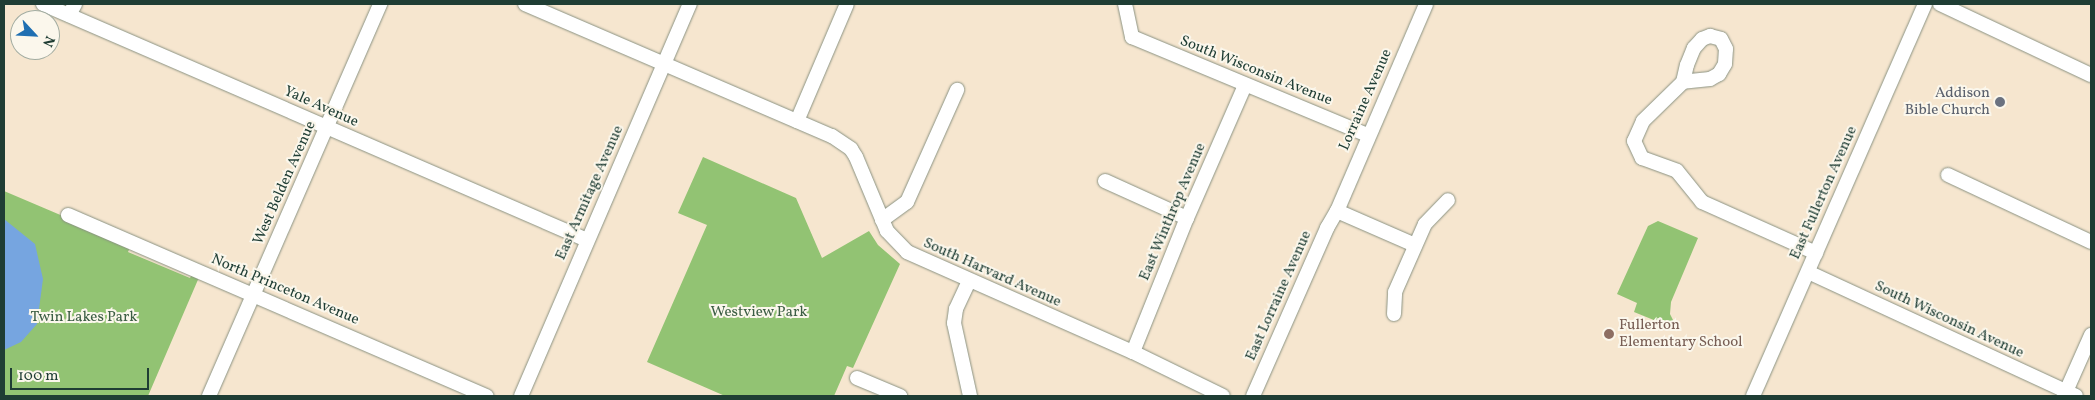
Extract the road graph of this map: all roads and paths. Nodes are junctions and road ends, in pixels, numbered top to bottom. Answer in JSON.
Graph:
{"nodes":[{"id":1,"x":42,"y":4,"type":"edge"},
{"id":2,"x":525,"y":4,"type":"edge"},
{"id":3,"x":690,"y":4,"type":"edge"},
{"id":4,"x":847,"y":4,"type":"edge"},
{"id":5,"x":1124,"y":4,"type":"edge"},
{"id":6,"x":1426,"y":4,"type":"edge"},
{"id":7,"x":1925,"y":4,"type":"edge"},
{"id":8,"x":1940,"y":4,"type":"edge"},
{"id":9,"x":378,"y":7,"type":"edge"},
{"id":10,"x":72,"y":10,"type":"edge"},
{"id":11,"x":664,"y":63,"type":"junction"},
{"id":12,"x":2091,"y":75,"type":"edge"},
{"id":13,"x":1683,"y":82,"type":"dead end"},
{"id":14,"x":1245,"y":85,"type":"junction"},
{"id":15,"x":956,"y":90,"type":"dead end"},
{"id":16,"x":797,"y":121,"type":"junction"},
{"id":17,"x":327,"y":128,"type":"junction"},
{"id":18,"x":1368,"y":135,"type":"junction"},
{"id":19,"x":1948,"y":175,"type":"dead end"},
{"id":20,"x":1105,"y":181,"type":"dead end"},
{"id":21,"x":1448,"y":200,"type":"dead end"},
{"id":22,"x":1337,"y":211,"type":"junction"},
{"id":23,"x":68,"y":215,"type":"dead end"},
{"id":24,"x":1186,"y":218,"type":"junction"},
{"id":25,"x":882,"y":220,"type":"junction"},
{"id":26,"x":587,"y":240,"type":"junction"},
{"id":27,"x":2091,"y":242,"type":"edge"},
{"id":28,"x":1415,"y":245,"type":"junction"},
{"id":29,"x":1816,"y":252,"type":"junction"},
{"id":30,"x":1808,"y":272,"type":"junction"},
{"id":31,"x":969,"y":281,"type":"junction"},
{"id":32,"x":254,"y":294,"type":"junction"},
{"id":33,"x":1394,"y":314,"type":"dead end"},
{"id":34,"x":2091,"y":335,"type":"edge"},
{"id":35,"x":1133,"y":352,"type":"junction"},
{"id":36,"x":857,"y":378,"type":"dead end"},
{"id":37,"x":2069,"y":395,"type":"edge"},
{"id":38,"x":209,"y":396,"type":"edge"},
{"id":39,"x":487,"y":396,"type":"edge"},
{"id":40,"x":521,"y":396,"type":"edge"},
{"id":41,"x":900,"y":396,"type":"edge"},
{"id":42,"x":970,"y":396,"type":"edge"},
{"id":43,"x":1223,"y":396,"type":"edge"},
{"id":44,"x":1252,"y":396,"type":"edge"},
{"id":45,"x":1753,"y":396,"type":"edge"}],
"edges":[{"from":1,"to":10,"type":"street","name":"Yale Avenue"},
{"from":2,"to":11,"type":"street","name":"South Harvard Avenue"},
{"from":3,"to":11,"type":"street","name":"East Armitage Avenue"},
{"from":4,"to":16,"type":"street"},
{"from":5,"to":14,"type":"street","name":"South Wisconsin Avenue"},
{"from":6,"to":18,"type":"street","name":"Lorraine Avenue"},
{"from":7,"to":29,"type":"street","name":"East Fullerton Avenue"},
{"from":8,"to":12,"type":"street"},
{"from":9,"to":17,"type":"street","name":"West Belden Avenue"},
{"from":10,"to":17,"type":"street","name":"Yale Avenue"},
{"from":11,"to":16,"type":"street","name":"South Harvard Avenue"},
{"from":11,"to":26,"type":"street","name":"East Armitage Avenue"},
{"from":13,"to":29,"type":"street"},
{"from":14,"to":18,"type":"street","name":"South Wisconsin Avenue"},
{"from":14,"to":24,"type":"street","name":"East Winthrop Avenue"},
{"from":15,"to":25,"type":"street"},
{"from":16,"to":25,"type":"street","name":"South Harvard Avenue"},
{"from":17,"to":26,"type":"street","name":"Yale Avenue"},
{"from":17,"to":32,"type":"street","name":"West Belden Avenue"},
{"from":18,"to":22,"type":"street","name":"Lorraine Avenue"},
{"from":19,"to":27,"type":"street"},
{"from":20,"to":24,"type":"street"},
{"from":21,"to":28,"type":"street"},
{"from":22,"to":28,"type":"street"},
{"from":22,"to":44,"type":"street","name":"East Lorraine Avenue"},
{"from":23,"to":32,"type":"street","name":"North Princeton Avenue"},
{"from":24,"to":35,"type":"street","name":"East Winthrop Avenue"},
{"from":25,"to":31,"type":"street","name":"South Harvard Avenue"},
{"from":26,"to":40,"type":"street","name":"East Armitage Avenue"},
{"from":28,"to":33,"type":"street"},
{"from":29,"to":30,"type":"street","name":"East Fullerton Avenue"},
{"from":30,"to":37,"type":"street","name":"South Wisconsin Avenue"},
{"from":30,"to":45,"type":"street","name":"East Fullerton Avenue"},
{"from":31,"to":35,"type":"street","name":"South Harvard Avenue"},
{"from":31,"to":42,"type":"street"},
{"from":32,"to":38,"type":"street","name":"West Belden Avenue"},
{"from":32,"to":39,"type":"street","name":"North Princeton Avenue"},
{"from":34,"to":37,"type":"street"},
{"from":35,"to":43,"type":"street","name":"South Harvard Avenue"},
{"from":36,"to":41,"type":"street"}]}
